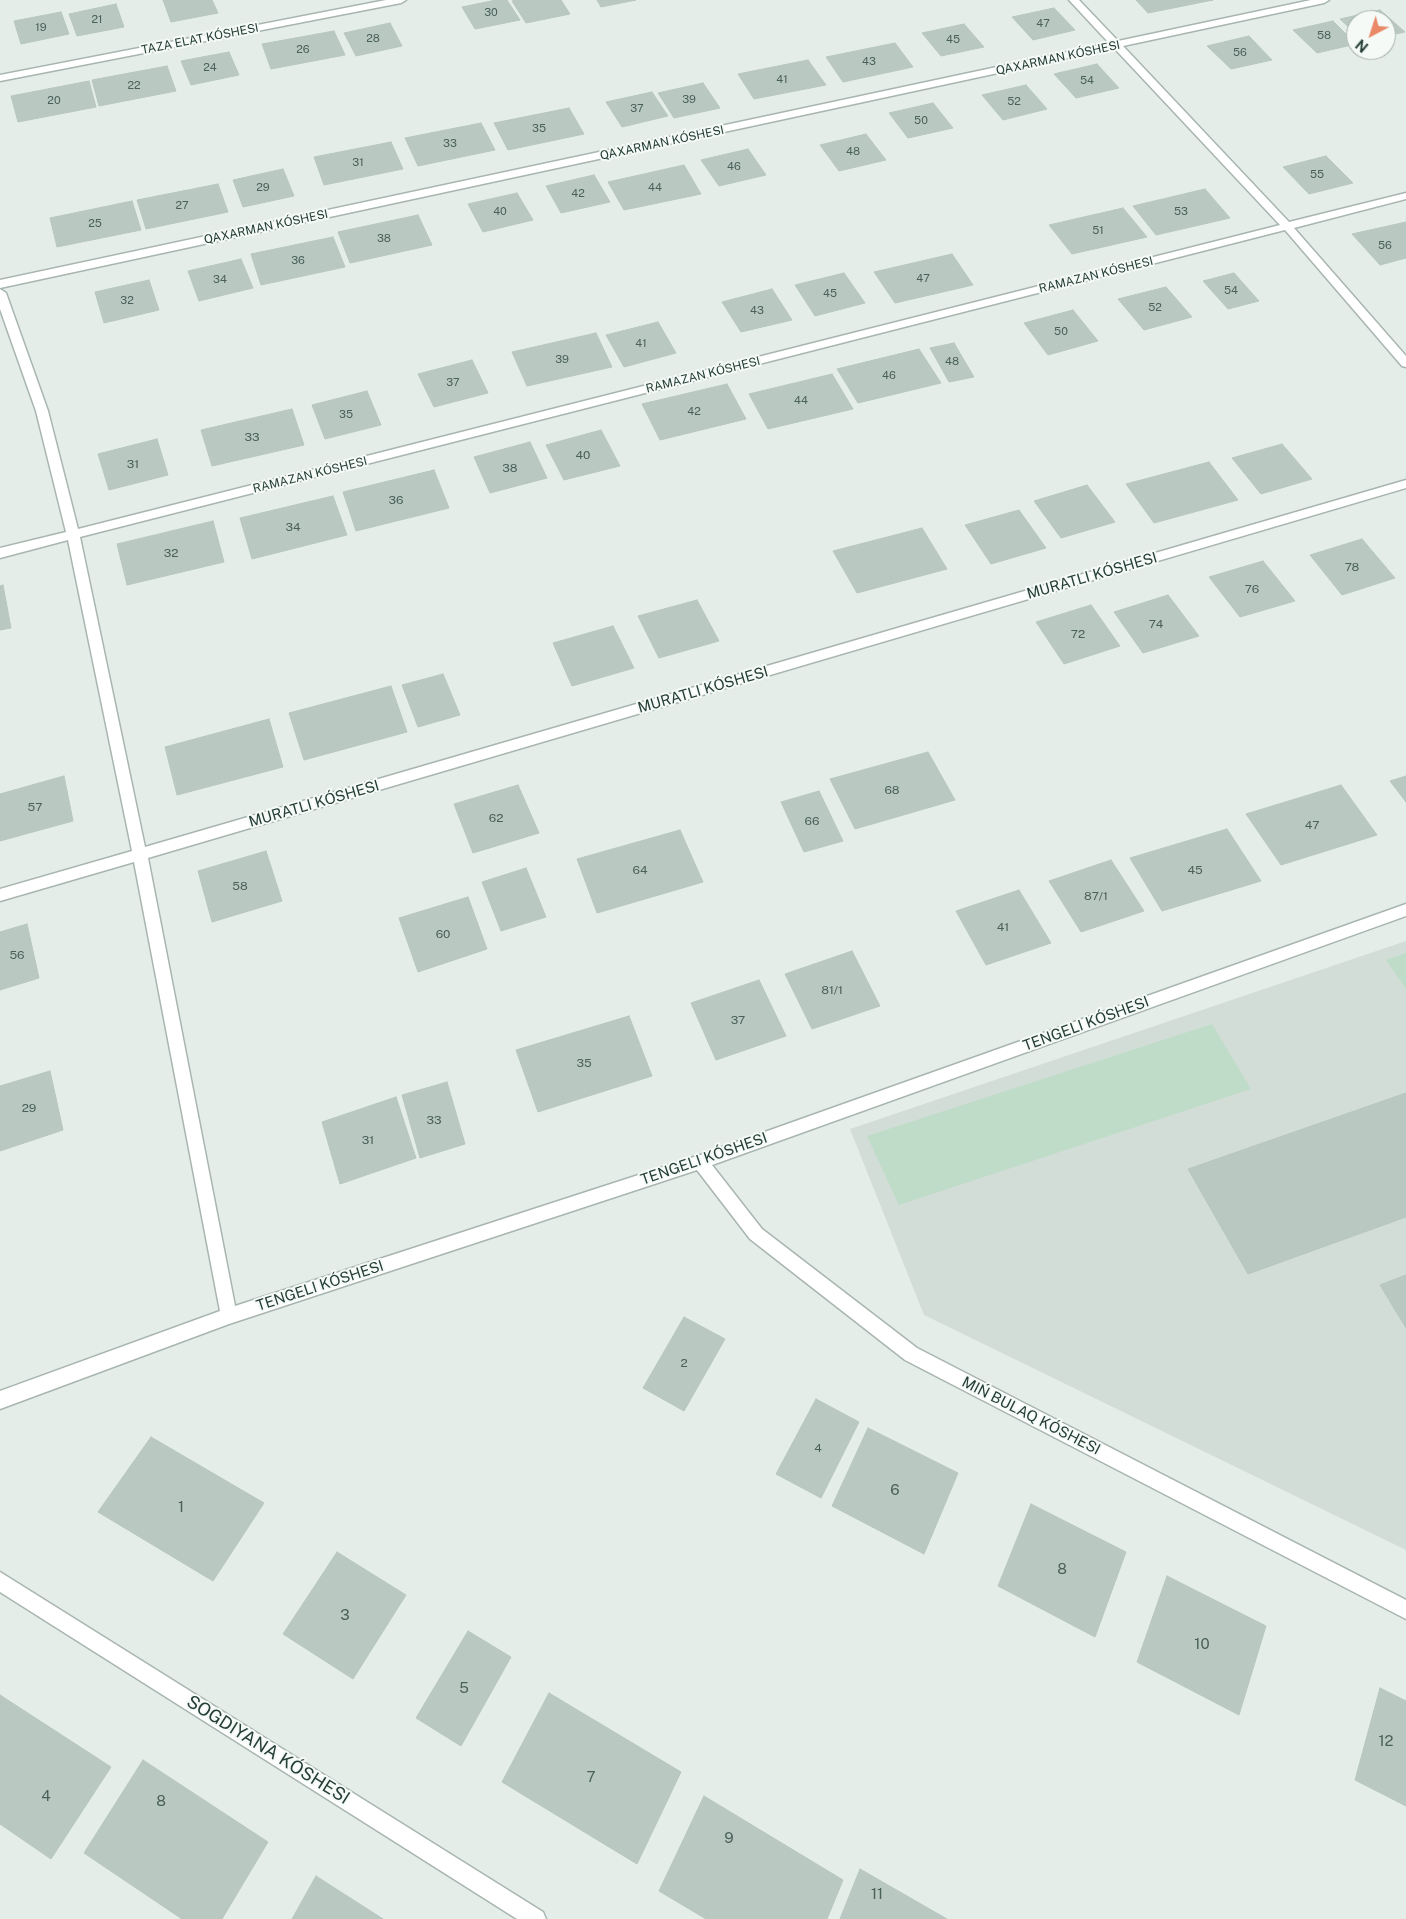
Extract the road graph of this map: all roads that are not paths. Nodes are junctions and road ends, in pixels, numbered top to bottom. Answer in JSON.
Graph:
{"nodes":[{"id":1,"x":401,"y":0,"type":"edge"},
{"id":2,"x":1074,"y":0,"type":"edge"},
{"id":3,"x":1324,"y":0,"type":"edge"},
{"id":4,"x":1117,"y":46,"type":"junction"},
{"id":5,"x":0,"y":78,"type":"edge"},
{"id":6,"x":1406,"y":196,"type":"edge"},
{"id":7,"x":1287,"y":226,"type":"junction"},
{"id":8,"x":0,"y":284,"type":"edge"},
{"id":9,"x":0,"y":293,"type":"edge"},
{"id":10,"x":1406,"y":363,"type":"edge"},
{"id":11,"x":1406,"y":484,"type":"edge"},
{"id":12,"x":73,"y":535,"type":"junction"},
{"id":13,"x":0,"y":553,"type":"edge"},
{"id":14,"x":140,"y":855,"type":"junction"},
{"id":15,"x":0,"y":895,"type":"edge"},
{"id":16,"x":1406,"y":910,"type":"edge"},
{"id":17,"x":700,"y":1162,"type":"junction"},
{"id":18,"x":228,"y":1316,"type":"junction"},
{"id":19,"x":0,"y":1400,"type":"edge"},
{"id":20,"x":0,"y":1581,"type":"edge"},
{"id":21,"x":1406,"y":1610,"type":"edge"},
{"id":22,"x":536,"y":1919,"type":"edge"}],
"edges":[{"from":1,"to":5,"type":"street","name":"TAZA ELAT KÓSHESI"},
{"from":2,"to":4,"type":"street"},
{"from":3,"to":4,"type":"street","name":"QAXARMAN KÓSHESI"},
{"from":4,"to":7,"type":"street"},
{"from":4,"to":8,"type":"street","name":"QAXARMAN KÓSHESI"},
{"from":6,"to":7,"type":"street","name":"RAMAZAN KÓSHESI"},
{"from":7,"to":10,"type":"street"},
{"from":7,"to":12,"type":"street","name":"RAMAZAN KÓSHESI"},
{"from":9,"to":12,"type":"street"},
{"from":11,"to":14,"type":"street"},
{"from":12,"to":13,"type":"street","name":"RAMAZAN KÓSHESI"},
{"from":12,"to":14,"type":"street"},
{"from":14,"to":15,"type":"street"},
{"from":14,"to":18,"type":"street"},
{"from":16,"to":17,"type":"street","name":"TENGELI KÓSHESI"},
{"from":17,"to":18,"type":"street","name":"TENGELI KÓSHESI"},
{"from":17,"to":21,"type":"street"},
{"from":18,"to":19,"type":"street","name":"TENGELI KÓSHESI"},
{"from":20,"to":22,"type":"street","name":"SOGDIYANA KÓSHESI"}]}
